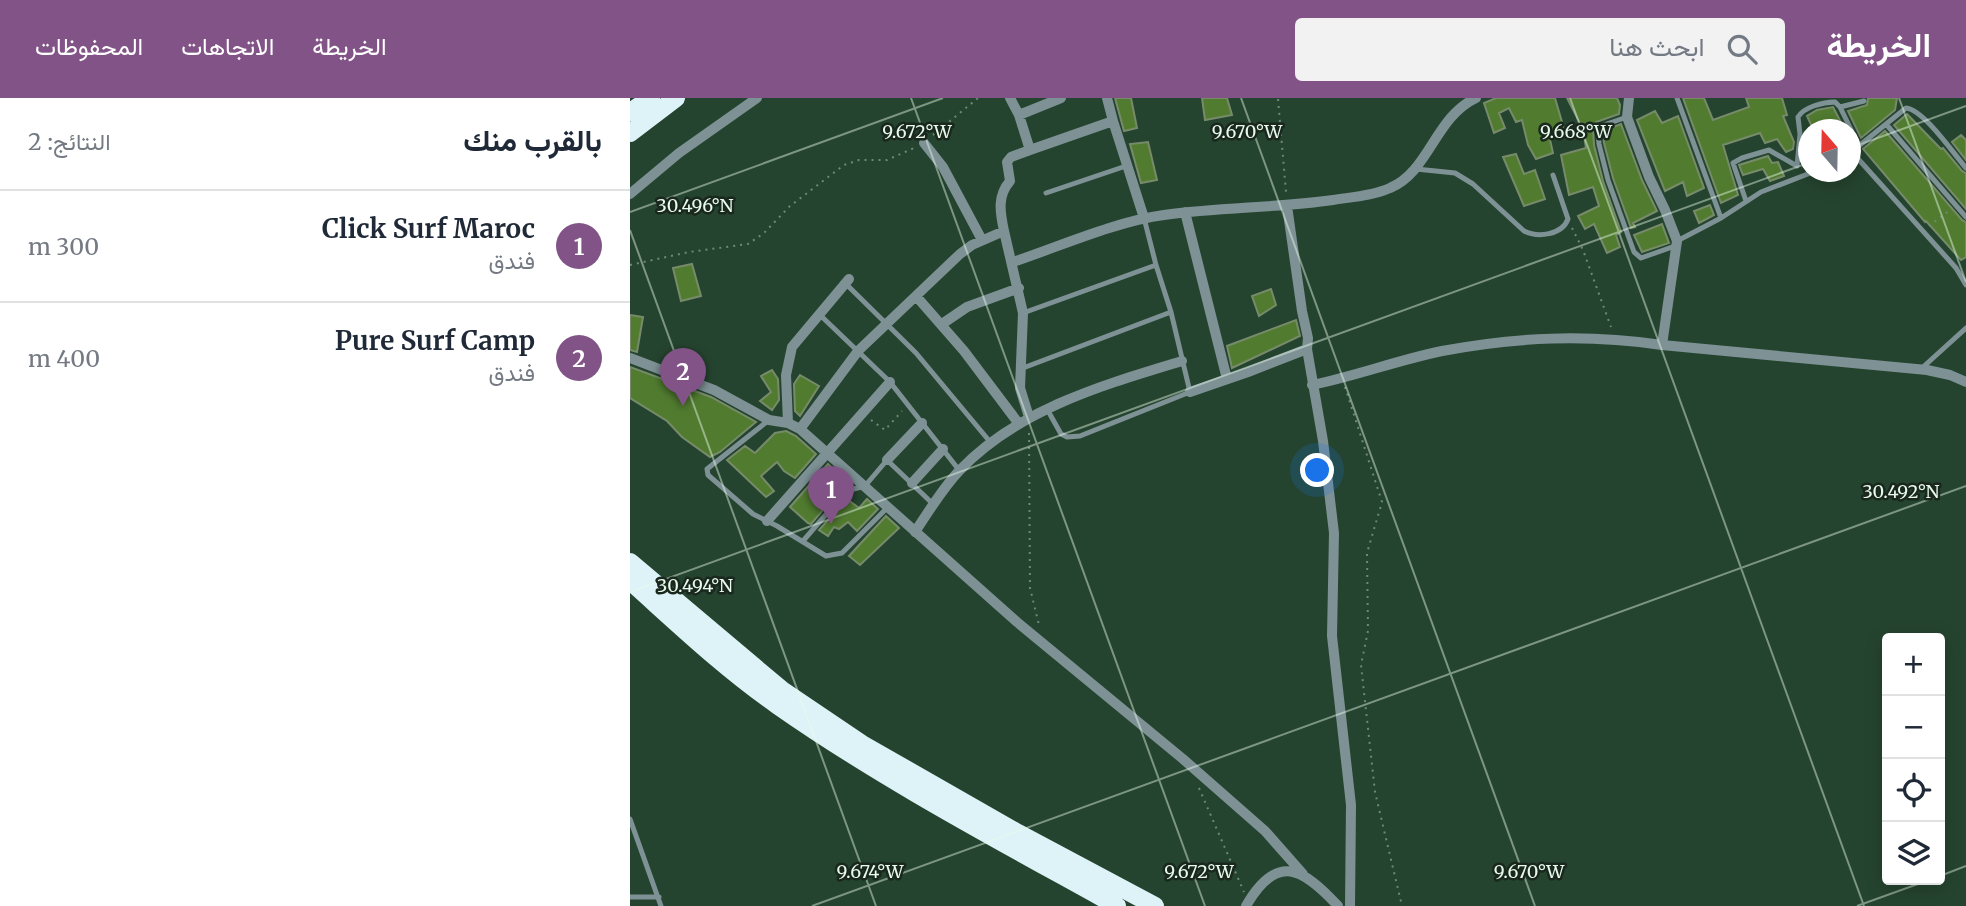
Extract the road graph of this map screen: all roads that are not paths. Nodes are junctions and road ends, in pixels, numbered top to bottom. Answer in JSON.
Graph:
{"nodes":[{"id":1,"x":651,"y":98,"type":"edge"},
{"id":2,"x":677,"y":98,"type":"edge"},
{"id":3,"x":757,"y":98,"type":"edge"},
{"id":4,"x":1010,"y":98,"type":"edge"},
{"id":5,"x":1061,"y":98,"type":"edge"},
{"id":6,"x":1107,"y":98,"type":"edge"},
{"id":7,"x":1476,"y":98,"type":"edge"},
{"id":8,"x":1629,"y":98,"type":"edge"},
{"id":9,"x":1677,"y":98,"type":"edge"},
{"id":10,"x":1864,"y":100,"type":"dead end"},
{"id":11,"x":1840,"y":107,"type":"junction"},
{"id":12,"x":630,"y":113,"type":"edge"},
{"id":13,"x":1019,"y":115,"type":"junction"},
{"id":14,"x":1627,"y":117,"type":"junction"},
{"id":15,"x":1846,"y":119,"type":"edge"},
{"id":16,"x":1113,"y":121,"type":"junction"},
{"id":17,"x":1886,"y":124,"type":"junction"},
{"id":18,"x":630,"y":133,"type":"edge"},
{"id":19,"x":924,"y":143,"type":"road end"},
{"id":20,"x":1861,"y":144,"type":"edge"},
{"id":21,"x":1030,"y":150,"type":"junction"},
{"id":22,"x":1861,"y":163,"type":"edge"},
{"id":23,"x":1127,"y":166,"type":"junction"},
{"id":24,"x":1797,"y":166,"type":"joint"},
{"id":25,"x":1966,"y":168,"type":"edge"},
{"id":26,"x":1416,"y":169,"type":"junction"},
{"id":27,"x":1553,"y":175,"type":"dead end"},
{"id":28,"x":1798,"y":178,"type":"edge"},
{"id":29,"x":1046,"y":193,"type":"dead end"},
{"id":30,"x":630,"y":194,"type":"edge"},
{"id":31,"x":1746,"y":201,"type":"junction"},
{"id":32,"x":1287,"y":206,"type":"junction"},
{"id":33,"x":1185,"y":212,"type":"junction"},
{"id":34,"x":1966,"y":217,"type":"edge"},
{"id":35,"x":1143,"y":218,"type":"junction"},
{"id":36,"x":1721,"y":218,"type":"junction"},
{"id":37,"x":1004,"y":231,"type":"junction"},
{"id":38,"x":982,"y":240,"type":"junction"},
{"id":39,"x":1677,"y":243,"type":"junction"},
{"id":40,"x":1013,"y":262,"type":"junction"},
{"id":41,"x":1156,"y":265,"type":"junction"},
{"id":42,"x":847,"y":281,"type":"joint"},
{"id":43,"x":1966,"y":285,"type":"edge"},
{"id":44,"x":1018,"y":288,"type":"junction"},
{"id":45,"x":916,"y":296,"type":"junction"},
{"id":46,"x":1171,"y":312,"type":"junction"},
{"id":47,"x":819,"y":313,"type":"junction"},
{"id":48,"x":1023,"y":313,"type":"junction"},
{"id":49,"x":886,"y":323,"type":"junction"},
{"id":50,"x":942,"y":324,"type":"junction"},
{"id":51,"x":1966,"y":328,"type":"edge"},
{"id":52,"x":1662,"y":345,"type":"junction"},
{"id":53,"x":1307,"y":349,"type":"junction"},
{"id":54,"x":858,"y":351,"type":"junction"},
{"id":55,"x":630,"y":358,"type":"edge"},
{"id":56,"x":1182,"y":361,"type":"junction"},
{"id":57,"x":1023,"y":368,"type":"junction"},
{"id":58,"x":1920,"y":369,"type":"junction"},
{"id":59,"x":1227,"y":379,"type":"junction"},
{"id":60,"x":890,"y":382,"type":"junction"},
{"id":61,"x":1966,"y":382,"type":"edge"},
{"id":62,"x":1312,"y":385,"type":"junction"},
{"id":63,"x":1189,"y":391,"type":"junction"},
{"id":64,"x":1047,"y":409,"type":"junction"},
{"id":65,"x":1029,"y":418,"type":"junction"},
{"id":66,"x":769,"y":419,"type":"junction"},
{"id":67,"x":788,"y":423,"type":"junction"},
{"id":68,"x":922,"y":423,"type":"junction"},
{"id":69,"x":1019,"y":424,"type":"junction"},
{"id":70,"x":800,"y":429,"type":"junction"},
{"id":71,"x":991,"y":443,"type":"junction"},
{"id":72,"x":943,"y":449,"type":"junction"},
{"id":73,"x":829,"y":453,"type":"junction"},
{"id":74,"x":887,"y":460,"type":"junction"},
{"id":75,"x":960,"y":470,"type":"junction"},
{"id":76,"x":912,"y":483,"type":"junction"},
{"id":77,"x":865,"y":486,"type":"junction"},
{"id":78,"x":933,"y":504,"type":"junction"},
{"id":79,"x":888,"y":507,"type":"junction"},
{"id":80,"x":767,"y":522,"type":"junction"},
{"id":81,"x":915,"y":532,"type":"junction"},
{"id":82,"x":803,"y":541,"type":"junction"},
{"id":83,"x":630,"y":562,"type":"edge"},
{"id":84,"x":630,"y":581,"type":"edge"},
{"id":85,"x":630,"y":819,"type":"edge"},
{"id":86,"x":1303,"y":874,"type":"junction"},
{"id":87,"x":630,"y":897,"type":"edge"},
{"id":88,"x":659,"y":897,"type":"junction"},
{"id":89,"x":1247,"y":904,"type":"edge"},
{"id":90,"x":661,"y":906,"type":"edge"},
{"id":91,"x":1117,"y":906,"type":"edge"},
{"id":92,"x":1155,"y":906,"type":"edge"},
{"id":93,"x":1338,"y":906,"type":"edge"},
{"id":94,"x":1350,"y":906,"type":"edge"}],
"edges":[{"from":1,"to":12,"type":"highway"},
{"from":2,"to":18,"type":"highway"},
{"from":3,"to":30,"type":"street"},
{"from":4,"to":13,"type":"street"},
{"from":5,"to":13,"type":"street"},
{"from":6,"to":16,"type":"street"},
{"from":7,"to":26,"type":"street"},
{"from":8,"to":14,"type":"street"},
{"from":9,"to":36,"type":"lane"},
{"from":10,"to":11,"type":"lane"},
{"from":11,"to":15,"type":"lane"},
{"from":11,"to":24,"type":"lane"},
{"from":13,"to":21,"type":"street"},
{"from":14,"to":39,"type":"street"},
{"from":14,"to":39,"type":"lane"},
{"from":16,"to":21,"type":"street"},
{"from":16,"to":23,"type":"street"},
{"from":17,"to":20,"type":"lane"},
{"from":17,"to":25,"type":"lane"},
{"from":17,"to":34,"type":"lane"},
{"from":19,"to":38,"type":"street"},
{"from":21,"to":37,"type":"street"},
{"from":22,"to":43,"type":"lane"},
{"from":23,"to":29,"type":"lane"},
{"from":23,"to":35,"type":"street"},
{"from":24,"to":31,"type":"lane"},
{"from":26,"to":27,"type":"lane"},
{"from":26,"to":32,"type":"street"},
{"from":28,"to":31,"type":"lane"},
{"from":31,"to":36,"type":"lane"},
{"from":32,"to":33,"type":"street"},
{"from":32,"to":53,"type":"street"},
{"from":33,"to":35,"type":"street"},
{"from":33,"to":59,"type":"street"},
{"from":35,"to":40,"type":"street"},
{"from":35,"to":41,"type":"lane"},
{"from":36,"to":39,"type":"lane"},
{"from":37,"to":38,"type":"street"},
{"from":37,"to":40,"type":"street"},
{"from":38,"to":45,"type":"street"},
{"from":39,"to":52,"type":"street"},
{"from":40,"to":44,"type":"street"},
{"from":41,"to":46,"type":"lane"},
{"from":41,"to":48,"type":"lane"},
{"from":42,"to":47,"type":"street"},
{"from":42,"to":49,"type":"lane"},
{"from":44,"to":48,"type":"street"},
{"from":44,"to":50,"type":"street"},
{"from":45,"to":49,"type":"street"},
{"from":45,"to":50,"type":"street"},
{"from":46,"to":56,"type":"lane"},
{"from":46,"to":57,"type":"lane"},
{"from":47,"to":54,"type":"lane"},
{"from":47,"to":67,"type":"street"},
{"from":48,"to":57,"type":"street"},
{"from":49,"to":54,"type":"street"},
{"from":49,"to":71,"type":"lane"},
{"from":50,"to":69,"type":"street"},
{"from":51,"to":58,"type":"lane"},
{"from":52,"to":58,"type":"street"},
{"from":52,"to":62,"type":"street"},
{"from":53,"to":59,"type":"street"},
{"from":53,"to":62,"type":"street"},
{"from":54,"to":60,"type":"lane"},
{"from":54,"to":70,"type":"street"},
{"from":55,"to":66,"type":"street"},
{"from":56,"to":63,"type":"lane"},
{"from":56,"to":64,"type":"street"},
{"from":57,"to":65,"type":"street"},
{"from":58,"to":61,"type":"street"},
{"from":59,"to":63,"type":"street"},
{"from":60,"to":68,"type":"lane"},
{"from":60,"to":73,"type":"street"},
{"from":62,"to":94,"type":"street"},
{"from":63,"to":64,"type":"lane"},
{"from":64,"to":65,"type":"street"},
{"from":65,"to":69,"type":"street"},
{"from":66,"to":67,"type":"street"},
{"from":66,"to":80,"type":"lane"},
{"from":67,"to":70,"type":"street"},
{"from":68,"to":72,"type":"lane"},
{"from":68,"to":74,"type":"street"},
{"from":69,"to":71,"type":"street"},
{"from":70,"to":73,"type":"street"},
{"from":71,"to":75,"type":"street"},
{"from":72,"to":75,"type":"lane"},
{"from":72,"to":76,"type":"street"},
{"from":73,"to":77,"type":"street"},
{"from":73,"to":80,"type":"street"},
{"from":74,"to":76,"type":"lane"},
{"from":74,"to":77,"type":"lane"},
{"from":75,"to":78,"type":"street"},
{"from":76,"to":78,"type":"lane"},
{"from":77,"to":79,"type":"street"},
{"from":77,"to":82,"type":"lane"},
{"from":78,"to":81,"type":"street"},
{"from":79,"to":81,"type":"street"},
{"from":79,"to":82,"type":"lane"},
{"from":80,"to":82,"type":"lane"},
{"from":81,"to":86,"type":"street"},
{"from":83,"to":92,"type":"highway"},
{"from":84,"to":91,"type":"highway"},
{"from":85,"to":88,"type":"lane"},
{"from":86,"to":89,"type":"street"},
{"from":86,"to":93,"type":"street"},
{"from":87,"to":88,"type":"lane"},
{"from":88,"to":90,"type":"lane"}]}
